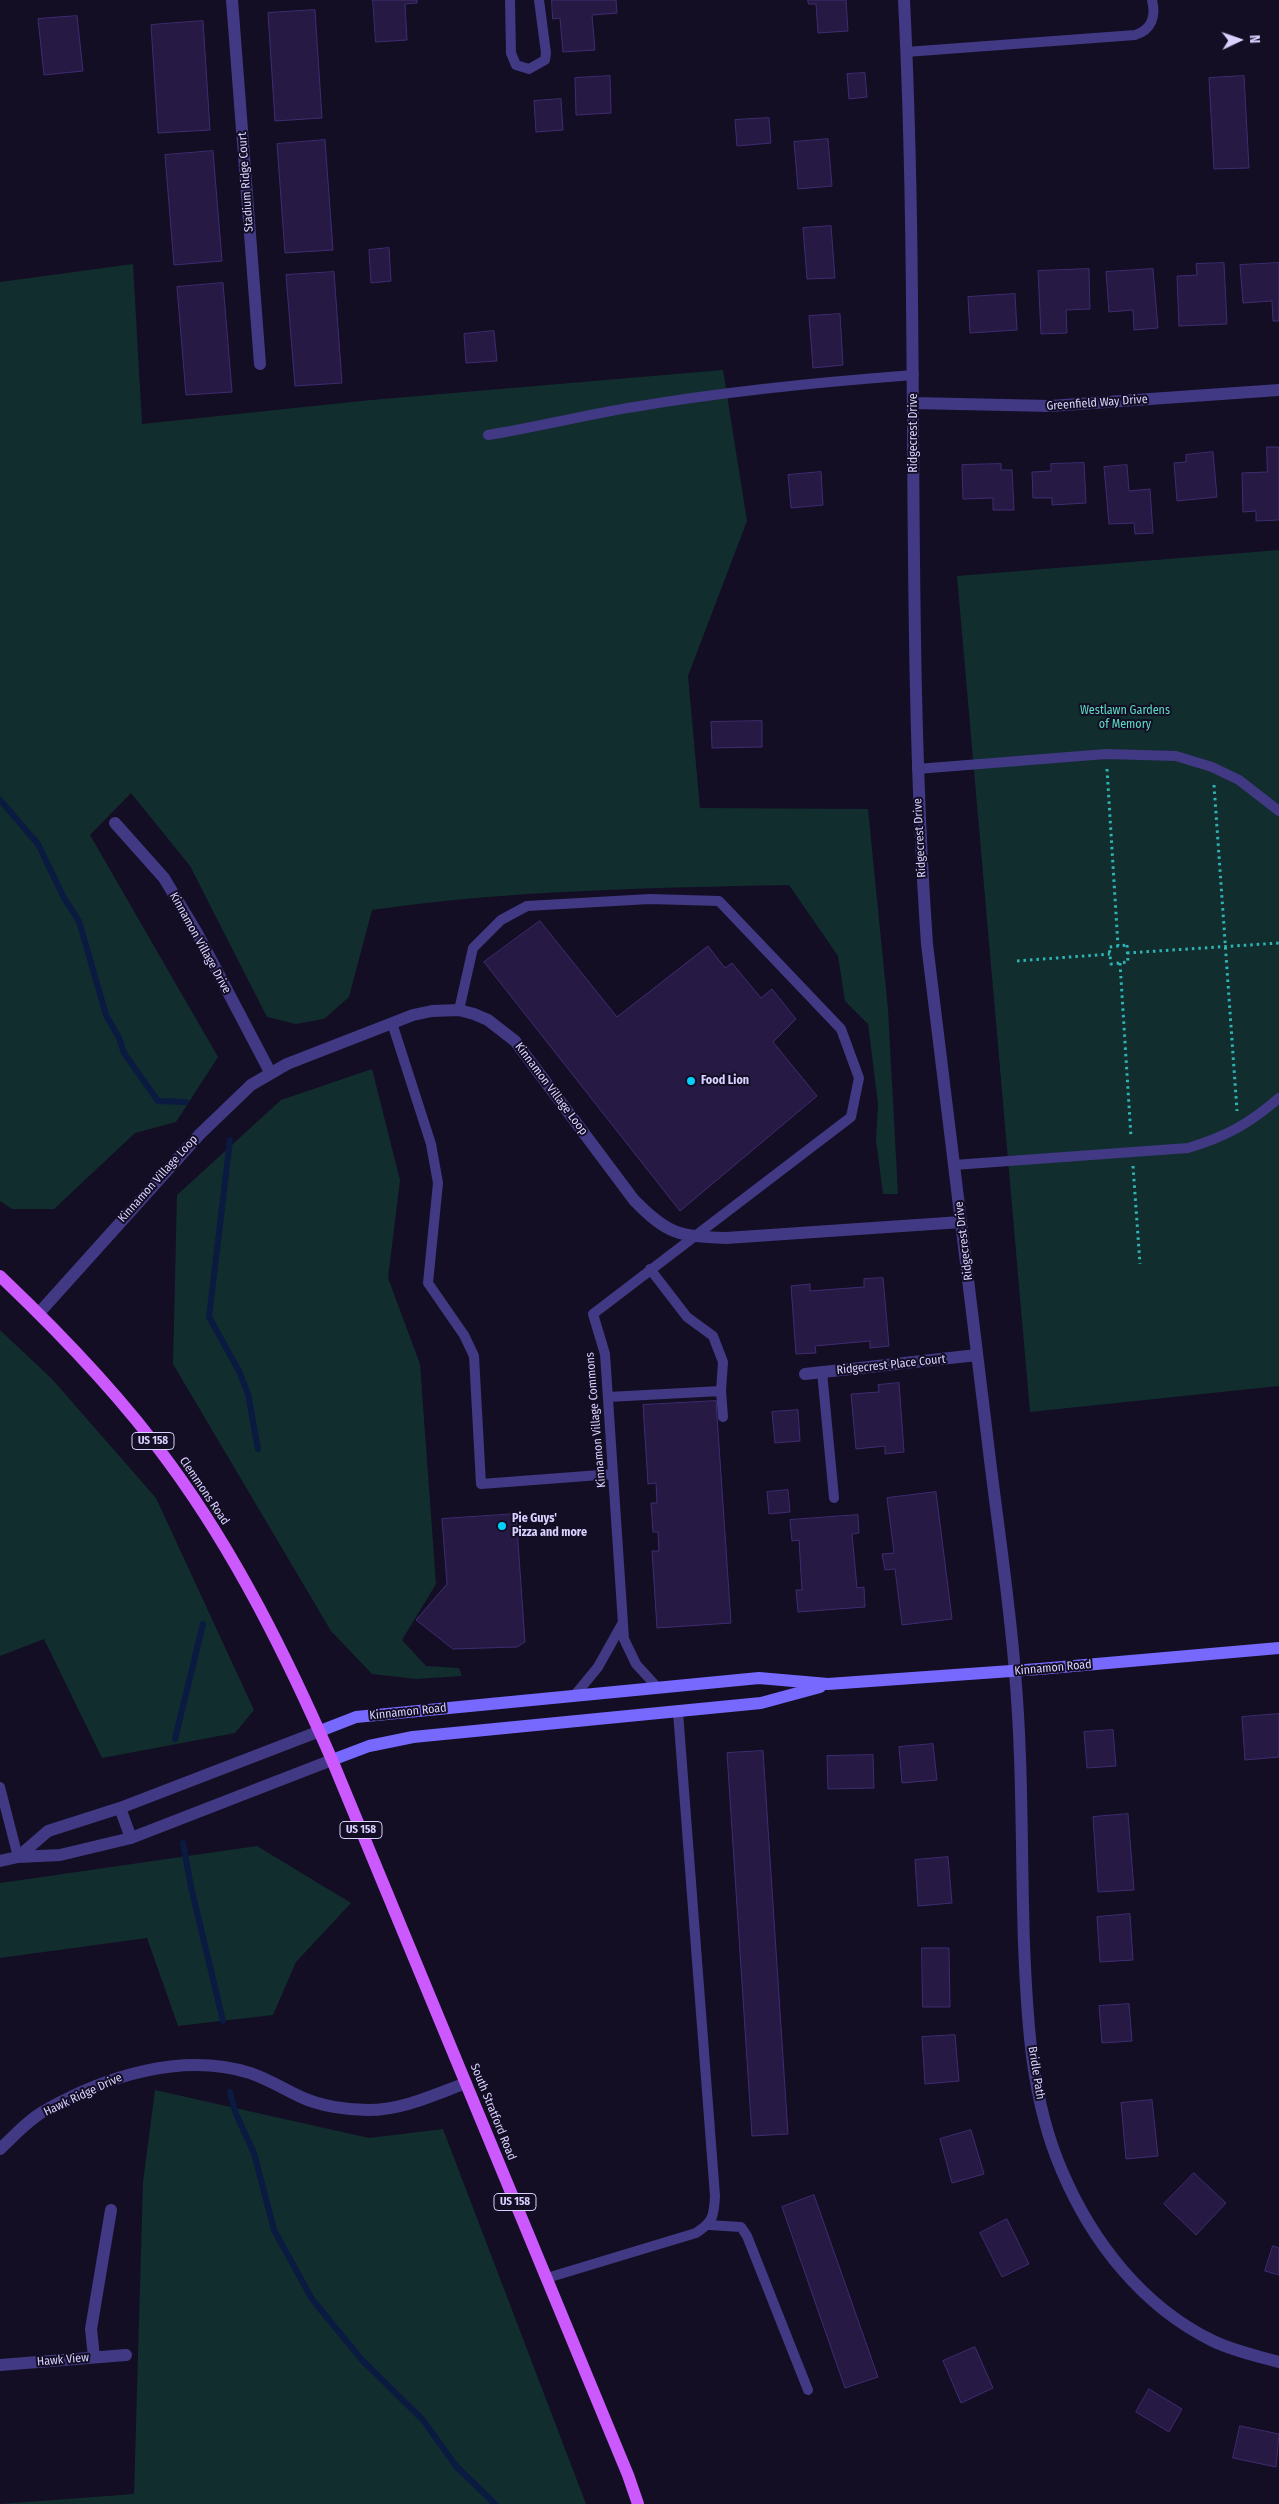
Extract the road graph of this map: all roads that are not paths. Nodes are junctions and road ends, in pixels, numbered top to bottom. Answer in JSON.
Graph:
{"nodes":[{"id":1,"x":232,"y":0,"type":"edge"},
{"id":2,"x":510,"y":0,"type":"edge"},
{"id":3,"x":539,"y":0,"type":"edge"},
{"id":4,"x":904,"y":0,"type":"edge"},
{"id":5,"x":1152,"y":0,"type":"edge"},
{"id":6,"x":906,"y":52,"type":"junction"},
{"id":7,"x":260,"y":364,"type":"dead end"},
{"id":8,"x":914,"y":375,"type":"junction"},
{"id":9,"x":1279,"y":390,"type":"edge"},
{"id":10,"x":914,"y":403,"type":"junction"},
{"id":11,"x":488,"y":435,"type":"dead end"},
{"id":12,"x":917,"y":770,"type":"junction"},
{"id":13,"x":1279,"y":811,"type":"edge"},
{"id":14,"x":115,"y":824,"type":"dead end"},
{"id":15,"x":459,"y":1010,"type":"junction"},
{"id":16,"x":392,"y":1023,"type":"junction"},
{"id":17,"x":270,"y":1072,"type":"junction"},
{"id":18,"x":1279,"y":1098,"type":"edge"},
{"id":19,"x":954,"y":1165,"type":"junction"},
{"id":20,"x":961,"y":1222,"type":"junction"},
{"id":21,"x":696,"y":1236,"type":"junction"},
{"id":22,"x":650,"y":1270,"type":"junction"},
{"id":23,"x":0,"y":1276,"type":"edge"},
{"id":24,"x":39,"y":1313,"type":"junction"},
{"id":25,"x":977,"y":1356,"type":"junction"},
{"id":26,"x":822,"y":1372,"type":"junction"},
{"id":27,"x":804,"y":1374,"type":"dead end"},
{"id":28,"x":720,"y":1391,"type":"junction"},
{"id":29,"x":608,"y":1397,"type":"junction"},
{"id":30,"x":723,"y":1417,"type":"dead end"},
{"id":31,"x":613,"y":1474,"type":"junction"},
{"id":32,"x":834,"y":1498,"type":"dead end"},
{"id":33,"x":622,"y":1624,"type":"junction"},
{"id":34,"x":1279,"y":1648,"type":"edge"},
{"id":35,"x":1015,"y":1671,"type":"junction"},
{"id":36,"x":828,"y":1684,"type":"junction"},
{"id":37,"x":657,"y":1687,"type":"junction"},
{"id":38,"x":575,"y":1695,"type":"junction"},
{"id":39,"x":678,"y":1712,"type":"junction"},
{"id":40,"x":320,"y":1731,"type":"junction"},
{"id":41,"x":332,"y":1760,"type":"junction"},
{"id":42,"x":0,"y":1787,"type":"edge"},
{"id":43,"x":120,"y":1808,"type":"junction"},
{"id":44,"x":131,"y":1838,"type":"junction"},
{"id":45,"x":18,"y":1857,"type":"junction"},
{"id":46,"x":0,"y":1861,"type":"edge"},
{"id":47,"x":466,"y":2083,"type":"junction"},
{"id":48,"x":0,"y":2149,"type":"edge"},
{"id":49,"x":111,"y":2210,"type":"dead end"},
{"id":50,"x":709,"y":2225,"type":"junction"},
{"id":51,"x":547,"y":2278,"type":"junction"},
{"id":52,"x":126,"y":2355,"type":"dead end"},
{"id":53,"x":94,"y":2357,"type":"junction"},
{"id":54,"x":1279,"y":2362,"type":"edge"},
{"id":55,"x":0,"y":2365,"type":"edge"},
{"id":56,"x":808,"y":2390,"type":"dead end"},
{"id":57,"x":638,"y":2504,"type":"edge"}],
"edges":[{"from":1,"to":7,"type":"street","name":"Stadium Ridge Court"},
{"from":2,"to":3,"type":"lane"},
{"from":4,"to":6,"type":"street","name":"Ridgecrest Drive"},
{"from":5,"to":6,"type":"lane"},
{"from":6,"to":8,"type":"street","name":"Ridgecrest Drive"},
{"from":8,"to":10,"type":"street","name":"Ridgecrest Drive"},
{"from":8,"to":11,"type":"lane"},
{"from":9,"to":10,"type":"street","name":"Greenfield Way Drive"},
{"from":10,"to":12,"type":"street","name":"Ridgecrest Drive"},
{"from":12,"to":13,"type":"lane"},
{"from":12,"to":19,"type":"street","name":"Ridgecrest Drive"},
{"from":14,"to":17,"type":"street","name":"Kinnamon Village Drive"},
{"from":15,"to":16,"type":"street","name":"Kinnamon Village Loop"},
{"from":15,"to":21,"type":"street","name":"Kinnamon Village Loop"},
{"from":15,"to":21,"type":"lane","name":"Kinnamon Village Commons"},
{"from":16,"to":17,"type":"street","name":"Kinnamon Village Loop"},
{"from":16,"to":31,"type":"lane"},
{"from":17,"to":24,"type":"street","name":"Kinnamon Village Loop"},
{"from":18,"to":19,"type":"lane"},
{"from":19,"to":20,"type":"street","name":"Ridgecrest Drive"},
{"from":20,"to":21,"type":"street","name":"Kinnamon Village Loop"},
{"from":20,"to":25,"type":"street","name":"Ridgecrest Drive"},
{"from":21,"to":22,"type":"lane","name":"Kinnamon Village Commons"},
{"from":22,"to":28,"type":"lane"},
{"from":22,"to":29,"type":"lane","name":"Kinnamon Village Commons"},
{"from":23,"to":24,"type":"main road","name":"Clemmons Road","number":"US 158"},
{"from":24,"to":40,"type":"main road","name":"Clemmons Road","number":"US 158"},
{"from":25,"to":26,"type":"street","name":"Ridgecrest Place Court"},
{"from":25,"to":35,"type":"street","name":"Ridgecrest Drive"},
{"from":26,"to":27,"type":"street","name":"Ridgecrest Place Court"},
{"from":26,"to":32,"type":"lane"},
{"from":28,"to":29,"type":"lane"},
{"from":28,"to":30,"type":"lane"},
{"from":29,"to":31,"type":"lane","name":"Kinnamon Village Commons"},
{"from":31,"to":33,"type":"lane","name":"Kinnamon Village Commons"},
{"from":33,"to":37,"type":"lane","name":"Kinnamon Village Commons"},
{"from":33,"to":38,"type":"lane"},
{"from":34,"to":35,"type":"main road","name":"Kinnamon Road"},
{"from":35,"to":36,"type":"main road","name":"Kinnamon Road"},
{"from":35,"to":54,"type":"street","name":"Bridle Path"},
{"from":36,"to":37,"type":"main road","name":"Kinnamon Road"},
{"from":36,"to":39,"type":"main road","name":"Kinnamon Road"},
{"from":37,"to":38,"type":"main road","name":"Kinnamon Road"},
{"from":38,"to":40,"type":"main road","name":"Kinnamon Road"},
{"from":39,"to":41,"type":"main road","name":"Kinnamon Road"},
{"from":39,"to":50,"type":"lane"},
{"from":40,"to":41,"type":"main road","name":"South Stratford Road","number":"US 158"},
{"from":40,"to":43,"type":"street","name":"Kinnamon Road"},
{"from":41,"to":44,"type":"street","name":"Kinnamon Road"},
{"from":41,"to":47,"type":"main road","name":"South Stratford Road","number":"US 158"},
{"from":42,"to":45,"type":"lane"},
{"from":43,"to":44,"type":"street"},
{"from":43,"to":45,"type":"street","name":"Kinnamon Road"},
{"from":44,"to":45,"type":"street","name":"Kinnamon Road"},
{"from":45,"to":46,"type":"street","name":"Kinnamon Road"},
{"from":47,"to":48,"type":"street","name":"Hawk Ridge Drive"},
{"from":47,"to":51,"type":"main road","name":"South Stratford Road","number":"US 158"},
{"from":49,"to":53,"type":"street"},
{"from":50,"to":51,"type":"lane"},
{"from":50,"to":56,"type":"lane"},
{"from":51,"to":57,"type":"main road","name":"South Stratford Road","number":"US 158"},
{"from":52,"to":53,"type":"street","name":"Hawk View"},
{"from":53,"to":55,"type":"street","name":"Hawk View"}]}
